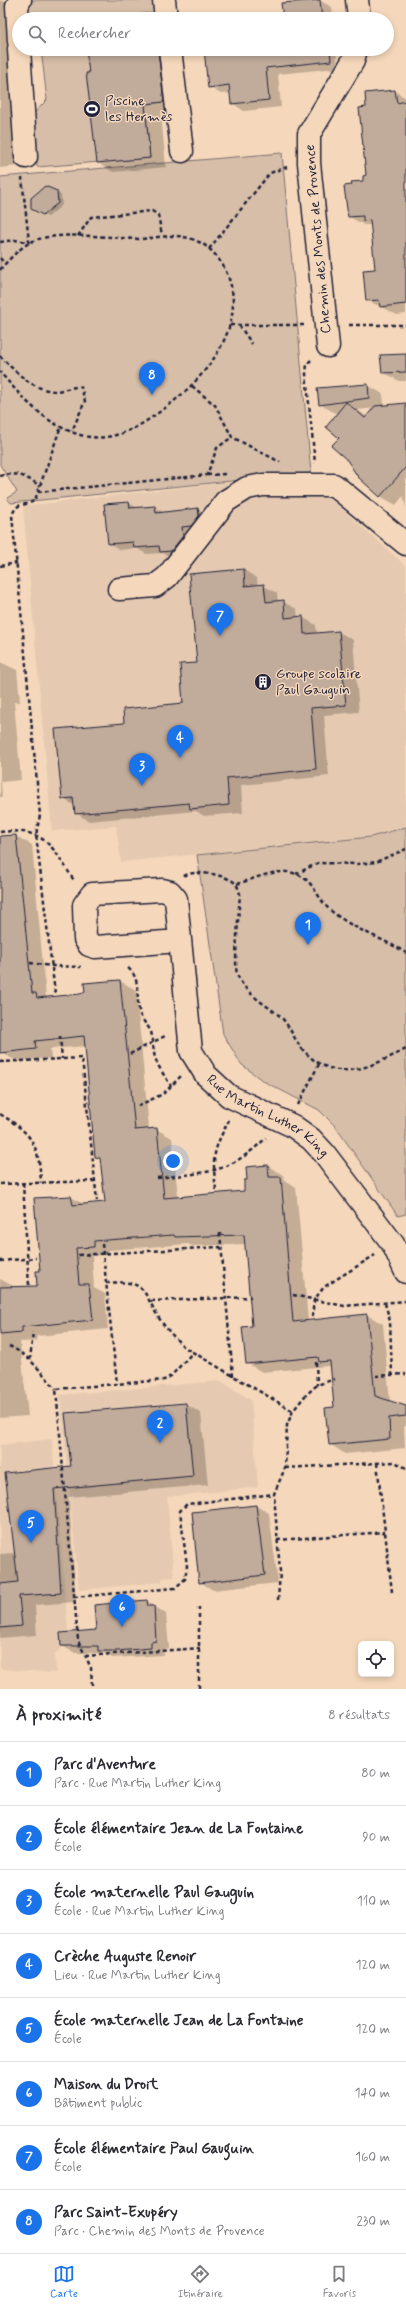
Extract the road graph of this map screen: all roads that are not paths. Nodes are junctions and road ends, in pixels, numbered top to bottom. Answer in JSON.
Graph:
{"nodes":[{"id":1,"x":20,"y":0,"type":"edge"},
{"id":2,"x":164,"y":0,"type":"edge"},
{"id":3,"x":357,"y":0,"type":"edge"},
{"id":4,"x":17,"y":12,"type":"edge"},
{"id":5,"x":165,"y":12,"type":"edge"},
{"id":6,"x":358,"y":12,"type":"edge"},
{"id":7,"x":20,"y":56,"type":"edge"},
{"id":8,"x":171,"y":56,"type":"edge"},
{"id":9,"x":354,"y":56,"type":"edge"},
{"id":10,"x":182,"y":151,"type":"dead end"},
{"id":11,"x":26,"y":157,"type":"road end"},
{"id":12,"x":328,"y":346,"type":"road end"},
{"id":13,"x":406,"y":544,"type":"edge"},
{"id":14,"x":119,"y":589,"type":"dead end"},
{"id":15,"x":180,"y":941,"type":"junction"},
{"id":16,"x":399,"y":1240,"type":"edge"},
{"id":17,"x":406,"y":1272,"type":"edge"}],
"edges":[{"from":1,"to":4,"type":"street"},
{"from":2,"to":5,"type":"street"},
{"from":3,"to":6,"type":"street"},
{"from":7,"to":11,"type":"street"},
{"from":8,"to":10,"type":"street"},
{"from":9,"to":12,"type":"street","name":"Chemin des Monts de Provence"},
{"from":13,"to":14,"type":"street"},
{"from":15,"to":15,"type":"street","name":"Rue Martin Luther King"},
{"from":15,"to":16,"type":"street","name":"Rue Martin Luther King"},
{"from":16,"to":17,"type":"street","name":"Rue Martin Luther King"}]}
